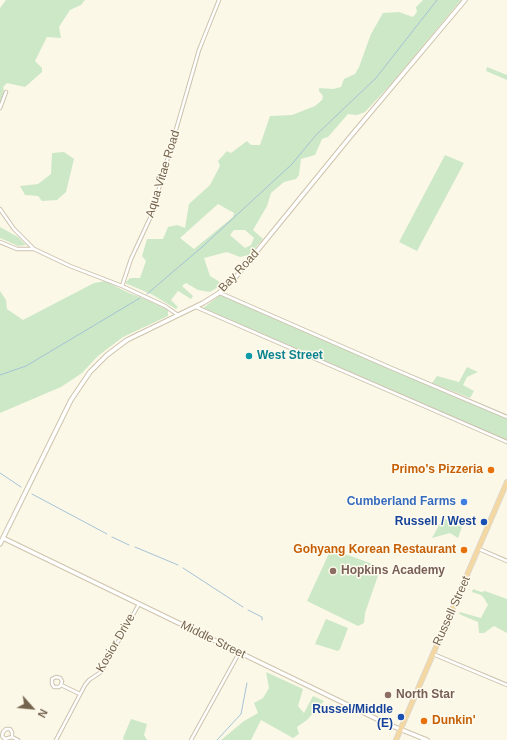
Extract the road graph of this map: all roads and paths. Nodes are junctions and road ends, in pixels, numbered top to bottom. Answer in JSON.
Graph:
{"nodes":[{"id":1,"x":219,"y":0,"type":"edge"},
{"id":2,"x":465,"y":0,"type":"edge"},
{"id":3,"x":6,"y":92,"type":"dead end"},
{"id":4,"x":0,"y":108,"type":"edge"},
{"id":5,"x":0,"y":209,"type":"edge"},
{"id":6,"x":0,"y":242,"type":"edge"},
{"id":7,"x":34,"y":249,"type":"junction"},
{"id":8,"x":122,"y":286,"type":"junction"},
{"id":9,"x":219,"y":292,"type":"junction"},
{"id":10,"x":196,"y":307,"type":"junction"},
{"id":11,"x":179,"y":316,"type":"junction"},
{"id":12,"x":507,"y":416,"type":"edge"},
{"id":13,"x":507,"y":442,"type":"edge"},
{"id":14,"x":507,"y":482,"type":"edge"},
{"id":15,"x":1,"y":538,"type":"edge"},
{"id":16,"x":0,"y":544,"type":"edge"},
{"id":17,"x":479,"y":549,"type":"junction"},
{"id":18,"x":507,"y":561,"type":"edge"},
{"id":19,"x":139,"y":604,"type":"junction"},
{"id":20,"x":239,"y":653,"type":"junction"},
{"id":21,"x":433,"y":654,"type":"junction"},
{"id":22,"x":61,"y":685,"type":"junction"},
{"id":23,"x":507,"y":685,"type":"edge"},
{"id":24,"x":80,"y":694,"type":"junction"},
{"id":25,"x":400,"y":730,"type":"junction"},
{"id":26,"x":12,"y":737,"type":"junction"},
{"id":27,"x":18,"y":740,"type":"edge"},
{"id":28,"x":56,"y":740,"type":"edge"},
{"id":29,"x":191,"y":740,"type":"edge"},
{"id":30,"x":396,"y":740,"type":"edge"},
{"id":31,"x":427,"y":740,"type":"edge"}],
"edges":[{"from":1,"to":8,"type":"street","name":"Aqua Vitae Road"},
{"from":2,"to":9,"type":"main road","name":"Bay Road"},
{"from":3,"to":4,"type":"street"},
{"from":5,"to":7,"type":"street"},
{"from":6,"to":7,"type":"street"},
{"from":7,"to":8,"type":"street"},
{"from":8,"to":11,"type":"street"},
{"from":9,"to":10,"type":"main road","name":"Bay Road"},
{"from":9,"to":12,"type":"street"},
{"from":10,"to":11,"type":"main road","name":"Bay Road"},
{"from":10,"to":13,"type":"street"},
{"from":11,"to":15,"type":"main road","name":"Bay Road"},
{"from":14,"to":17,"type":"highway","name":"Russell Street"},
{"from":15,"to":16,"type":"main road","name":"Bay Road"},
{"from":15,"to":19,"type":"main road","name":"Middle Street"},
{"from":17,"to":18,"type":"street"},
{"from":17,"to":21,"type":"highway","name":"Russell Street"},
{"from":19,"to":20,"type":"main road","name":"Middle Street"},
{"from":19,"to":24,"type":"street","name":"Kosior Drive"},
{"from":20,"to":25,"type":"main road","name":"Middle Street"},
{"from":20,"to":29,"type":"street"},
{"from":21,"to":23,"type":"street"},
{"from":21,"to":25,"type":"highway","name":"Russell Street"},
{"from":22,"to":22,"type":"street"},
{"from":22,"to":24,"type":"street"},
{"from":24,"to":28,"type":"street","name":"Kosior Drive"},
{"from":25,"to":30,"type":"highway","name":"Russell Street"},
{"from":25,"to":31,"type":"main road","name":"Middle Street"},
{"from":26,"to":26,"type":"street"},
{"from":26,"to":27,"type":"street"}]}
